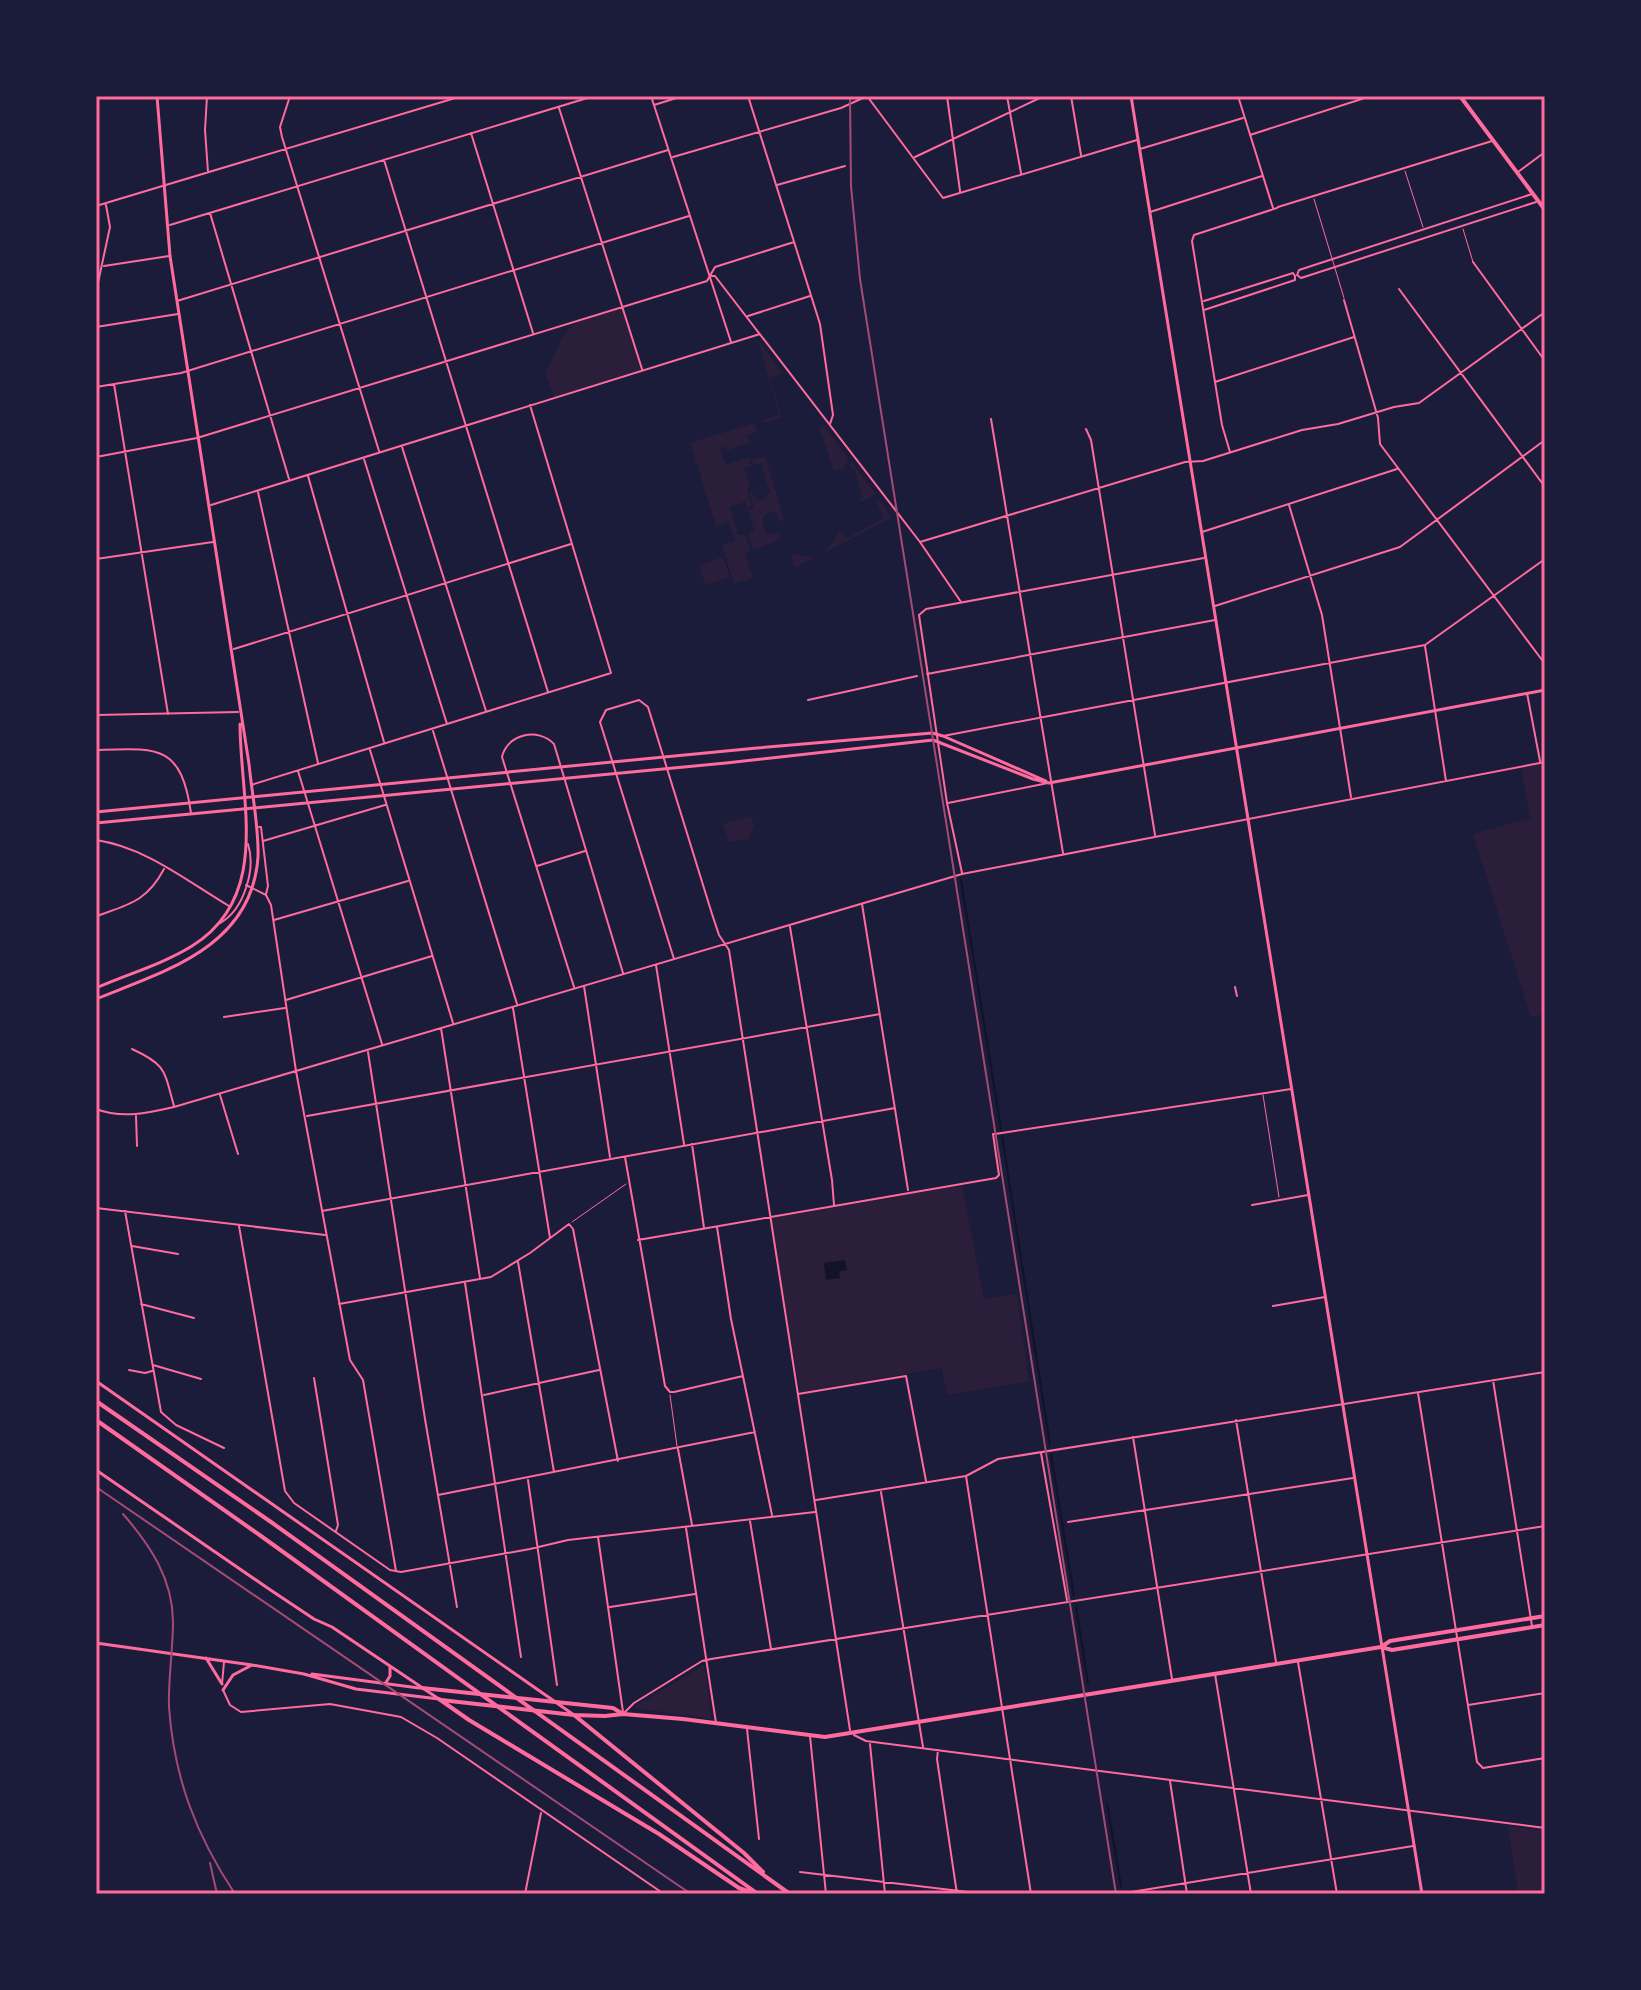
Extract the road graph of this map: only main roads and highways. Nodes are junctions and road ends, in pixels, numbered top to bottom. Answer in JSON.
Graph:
{"nodes":[{"id":1,"x":1460,"y":96,"type":"edge"},
{"id":2,"x":1545,"y":210,"type":"edge"},
{"id":3,"x":96,"y":1401,"type":"edge"},
{"id":4,"x":96,"y":1420,"type":"edge"},
{"id":5,"x":1545,"y":1616,"type":"edge"},
{"id":6,"x":1545,"y":1625,"type":"edge"},
{"id":7,"x":1381,"y":1647,"type":"junction"},
{"id":8,"x":422,"y":1688,"type":"road end"},
{"id":9,"x":623,"y":1714,"type":"junction"},
{"id":10,"x":574,"y":1715,"type":"junction"},
{"id":11,"x":773,"y":1882,"type":"junction"},
{"id":12,"x":757,"y":1894,"type":"edge"},
{"id":13,"x":790,"y":1894,"type":"edge"}],
"edges":[{"from":1,"to":2,"type":"main road"},
{"from":3,"to":11,"type":"main road"},
{"from":4,"to":12,"type":"main road"},
{"from":5,"to":7,"type":"main road"},
{"from":6,"to":7,"type":"main road"},
{"from":7,"to":9,"type":"main road"},
{"from":8,"to":9,"type":"main road"},
{"from":9,"to":10,"type":"main road"},
{"from":10,"to":11,"type":"main road"},
{"from":10,"to":12,"type":"main road"},
{"from":11,"to":13,"type":"main road"}]}
